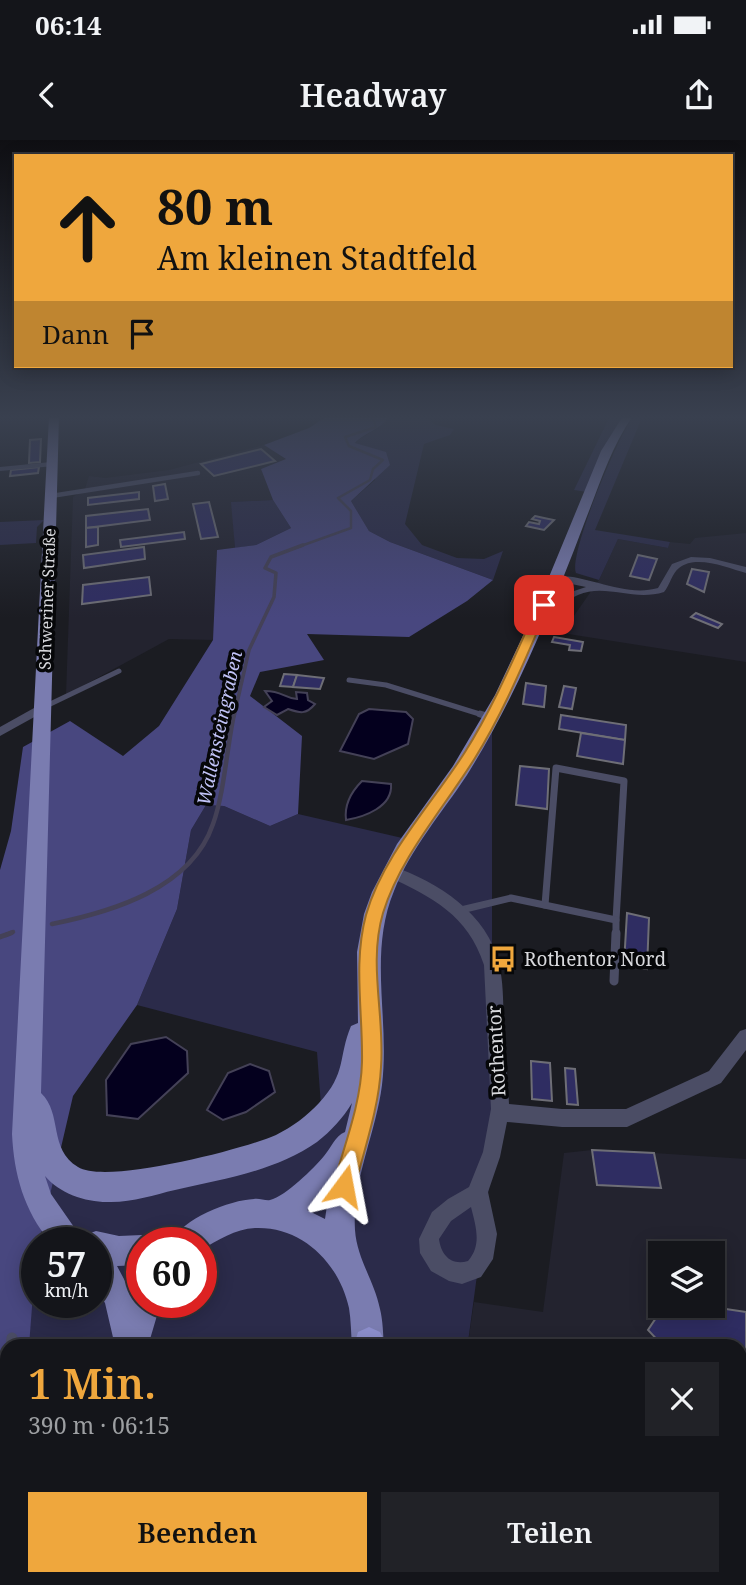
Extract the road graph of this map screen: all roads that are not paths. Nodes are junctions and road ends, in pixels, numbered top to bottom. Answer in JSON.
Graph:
{"nodes":[{"id":1,"x":51,"y":483,"type":"edge"},
{"id":2,"x":131,"y":483,"type":"edge"},
{"id":3,"x":594,"y":483,"type":"edge"},
{"id":4,"x":51,"y":496,"type":"junction"},
{"id":5,"x":746,"y":570,"type":"edge"},
{"id":6,"x":555,"y":579,"type":"junction"},
{"id":7,"x":613,"y":590,"type":"junction"},
{"id":8,"x":535,"y":624,"type":"junction"},
{"id":9,"x":119,"y":671,"type":"dead end"},
{"id":10,"x":349,"y":680,"type":"dead end"},
{"id":11,"x":43,"y":708,"type":"junction"},
{"id":12,"x":492,"y":718,"type":"junction"},
{"id":13,"x":0,"y":732,"type":"edge"},
{"id":14,"x":393,"y":872,"type":"junction"},
{"id":15,"x":545,"y":905,"type":"junction"},
{"id":16,"x":461,"y":910,"type":"junction"},
{"id":17,"x":616,"y":919,"type":"junction"},
{"id":18,"x":368,"y":978,"type":"junction"},
{"id":19,"x":614,"y":981,"type":"dead end"},
{"id":20,"x":746,"y":1037,"type":"edge"},
{"id":21,"x":27,"y":1092,"type":"junction"},
{"id":22,"x":499,"y":1112,"type":"junction"},
{"id":23,"x":359,"y":1127,"type":"junction"},
{"id":24,"x":478,"y":1193,"type":"dead end"},
{"id":25,"x":276,"y":1213,"type":"junction"},
{"id":26,"x":58,"y":1227,"type":"edge"},
{"id":27,"x":208,"y":1227,"type":"edge"},
{"id":28,"x":342,"y":1253,"type":"junction"},
{"id":29,"x":112,"y":1286,"type":"edge"},
{"id":30,"x":140,"y":1318,"type":"edge"},
{"id":31,"x":130,"y":1339,"type":"edge"},
{"id":32,"x":134,"y":1339,"type":"edge"},
{"id":33,"x":368,"y":1339,"type":"edge"}],
"edges":[{"from":1,"to":4,"type":"main road","name":"Schweriner Straße"},
{"from":2,"to":4,"type":"lane"},
{"from":3,"to":6,"type":"main road"},
{"from":4,"to":11,"type":"main road","name":"Schweriner Straße"},
{"from":5,"to":7,"type":"street"},
{"from":6,"to":7,"type":"street"},
{"from":6,"to":8,"type":"main road"},
{"from":7,"to":8,"type":"street"},
{"from":8,"to":12,"type":"main road"},
{"from":9,"to":11,"type":"lane"},
{"from":10,"to":12,"type":"lane"},
{"from":11,"to":13,"type":"street"},
{"from":11,"to":21,"type":"main road","name":"Schweriner Straße"},
{"from":12,"to":14,"type":"main road"},
{"from":14,"to":16,"type":"street","name":"Rothentor"},
{"from":14,"to":18,"type":"main road"},
{"from":15,"to":16,"type":"lane"},
{"from":15,"to":17,"type":"lane"},
{"from":15,"to":17,"type":"lane"},
{"from":16,"to":22,"type":"street","name":"Rothentor"},
{"from":17,"to":19,"type":"lane"},
{"from":18,"to":21,"type":"main road"},
{"from":18,"to":23,"type":"main road"},
{"from":20,"to":22,"type":"street","name":"Rothentor"},
{"from":21,"to":26,"type":"main road","name":"Schweriner Straße"},
{"from":22,"to":24,"type":"street","name":"Rothentor"},
{"from":23,"to":25,"type":"main road"},
{"from":23,"to":28,"type":"main road"},
{"from":25,"to":27,"type":"main road"},
{"from":25,"to":28,"type":"main road"},
{"from":28,"to":33,"type":"main road"},
{"from":29,"to":31,"type":"main road"},
{"from":30,"to":32,"type":"main road"}]}
